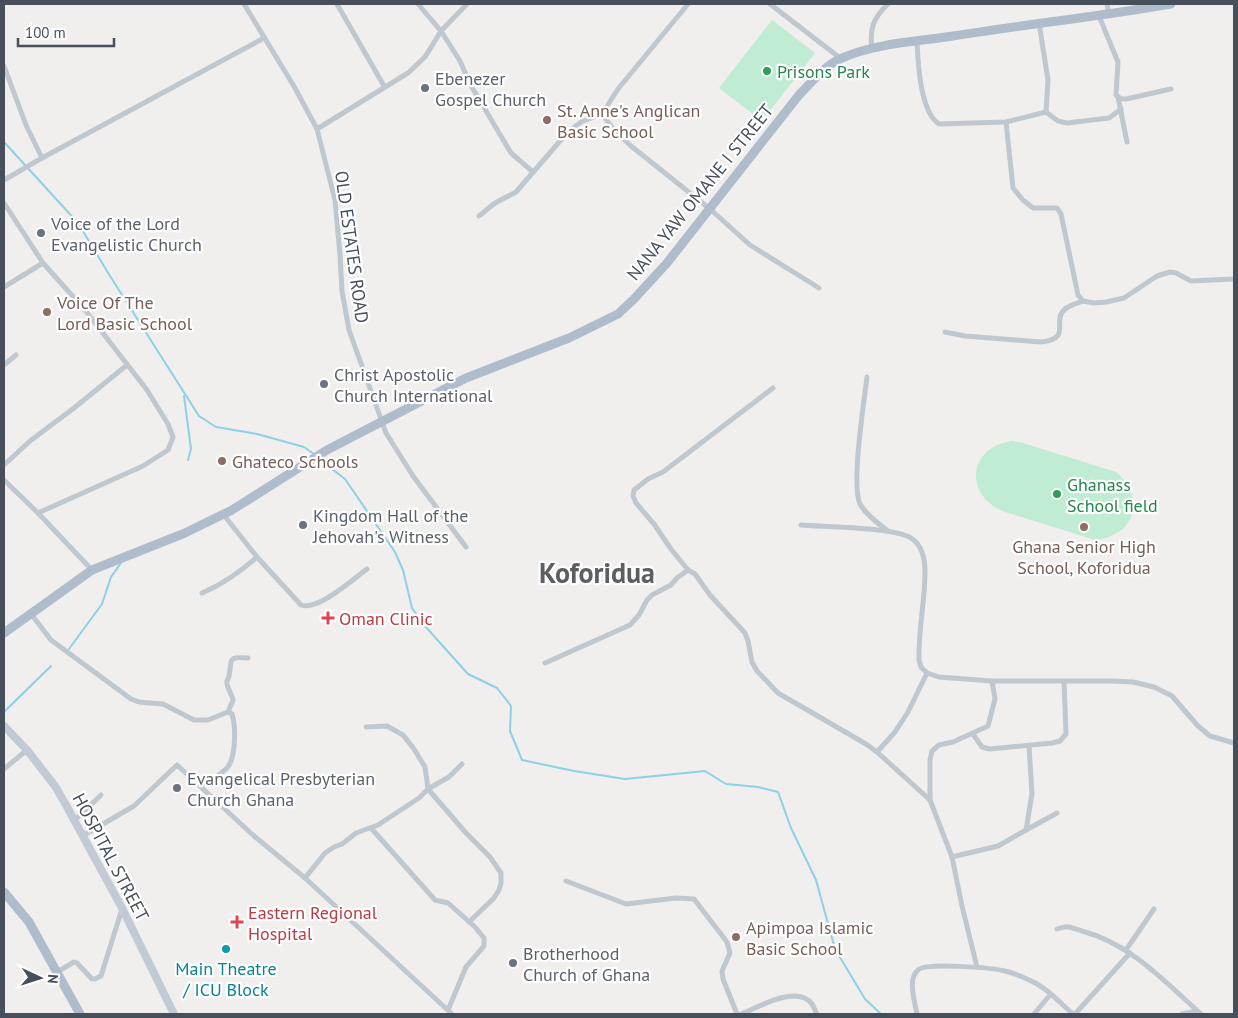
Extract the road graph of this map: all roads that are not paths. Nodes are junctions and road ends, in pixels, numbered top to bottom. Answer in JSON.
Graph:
{"nodes":[{"id":1,"x":244,"y":4,"type":"edge"},
{"id":2,"x":337,"y":4,"type":"edge"},
{"id":3,"x":418,"y":4,"type":"edge"},
{"id":4,"x":467,"y":4,"type":"edge"},
{"id":5,"x":688,"y":4,"type":"edge"},
{"id":6,"x":770,"y":4,"type":"edge"},
{"id":7,"x":888,"y":4,"type":"edge"},
{"id":8,"x":1107,"y":4,"type":"edge"},
{"id":9,"x":1171,"y":4,"type":"edge"},
{"id":10,"x":1104,"y":15,"type":"junction"},
{"id":11,"x":1039,"y":22,"type":"junction"},
{"id":12,"x":440,"y":31,"type":"junction"},
{"id":13,"x":264,"y":38,"type":"junction"},
{"id":14,"x":917,"y":42,"type":"junction"},
{"id":15,"x":872,"y":48,"type":"junction"},
{"id":16,"x":840,"y":58,"type":"junction"},
{"id":17,"x":4,"y":66,"type":"edge"},
{"id":18,"x":384,"y":86,"type":"junction"},
{"id":19,"x":1171,"y":89,"type":"dead end"},
{"id":20,"x":1118,"y":97,"type":"junction"},
{"id":21,"x":1121,"y":109,"type":"junction"},
{"id":22,"x":1046,"y":112,"type":"junction"},
{"id":23,"x":602,"y":114,"type":"junction"},
{"id":24,"x":1006,"y":122,"type":"junction"},
{"id":25,"x":317,"y":129,"type":"junction"},
{"id":26,"x":1127,"y":142,"type":"dead end"},
{"id":27,"x":42,"y":158,"type":"junction"},
{"id":28,"x":533,"y":172,"type":"junction"},
{"id":29,"x":4,"y":180,"type":"edge"},
{"id":30,"x":4,"y":203,"type":"edge"},
{"id":31,"x":710,"y":209,"type":"junction"},
{"id":32,"x":479,"y":216,"type":"dead end"},
{"id":33,"x":44,"y":263,"type":"junction"},
{"id":34,"x":1234,"y":279,"type":"edge"},
{"id":35,"x":4,"y":287,"type":"edge"},
{"id":36,"x":819,"y":288,"type":"dead end"},
{"id":37,"x":1083,"y":301,"type":"junction"},
{"id":38,"x":945,"y":332,"type":"dead end"},
{"id":39,"x":16,"y":355,"type":"dead end"},
{"id":40,"x":4,"y":365,"type":"edge"},
{"id":41,"x":127,"y":365,"type":"junction"},
{"id":42,"x":867,"y":377,"type":"dead end"},
{"id":43,"x":773,"y":388,"type":"dead end"},
{"id":44,"x":381,"y":421,"type":"junction"},
{"id":45,"x":4,"y":465,"type":"edge"},
{"id":46,"x":4,"y":480,"type":"edge"},
{"id":47,"x":38,"y":513,"type":"junction"},
{"id":48,"x":222,"y":513,"type":"junction"},
{"id":49,"x":801,"y":525,"type":"dead end"},
{"id":50,"x":888,"y":532,"type":"junction"},
{"id":51,"x":466,"y":547,"type":"dead end"},
{"id":52,"x":257,"y":557,"type":"junction"},
{"id":53,"x":367,"y":569,"type":"dead end"},
{"id":54,"x":92,"y":570,"type":"junction"},
{"id":55,"x":688,"y":570,"type":"junction"},
{"id":56,"x":202,"y":593,"type":"dead end"},
{"id":57,"x":32,"y":614,"type":"junction"},
{"id":58,"x":4,"y":633,"type":"edge"},
{"id":59,"x":248,"y":658,"type":"dead end"},
{"id":60,"x":545,"y":663,"type":"dead end"},
{"id":61,"x":927,"y":673,"type":"junction"},
{"id":62,"x":992,"y":681,"type":"junction"},
{"id":63,"x":1064,"y":681,"type":"junction"},
{"id":64,"x":228,"y":712,"type":"junction"},
{"id":65,"x":4,"y":726,"type":"edge"},
{"id":66,"x":366,"y":727,"type":"dead end"},
{"id":67,"x":972,"y":734,"type":"junction"},
{"id":68,"x":1234,"y":743,"type":"edge"},
{"id":69,"x":1029,"y":746,"type":"junction"},
{"id":70,"x":27,"y":750,"type":"junction"},
{"id":71,"x":877,"y":752,"type":"junction"},
{"id":72,"x":462,"y":764,"type":"dead end"},
{"id":73,"x":4,"y":769,"type":"edge"},
{"id":74,"x":200,"y":786,"type":"junction"},
{"id":75,"x":428,"y":789,"type":"junction"},
{"id":76,"x":102,"y":795,"type":"dead end"},
{"id":77,"x":930,"y":800,"type":"junction"},
{"id":78,"x":1057,"y":813,"type":"dead end"},
{"id":79,"x":75,"y":820,"type":"junction"},
{"id":80,"x":371,"y":828,"type":"junction"},
{"id":81,"x":1026,"y":830,"type":"junction"},
{"id":82,"x":84,"y":835,"type":"junction"},
{"id":83,"x":952,"y":857,"type":"junction"},
{"id":84,"x":305,"y":878,"type":"junction"},
{"id":85,"x":566,"y":881,"type":"dead end"},
{"id":86,"x":4,"y":892,"type":"edge"},
{"id":87,"x":122,"y":908,"type":"junction"},
{"id":88,"x":1154,"y":909,"type":"dead end"},
{"id":89,"x":469,"y":922,"type":"junction"},
{"id":90,"x":1057,"y":929,"type":"dead end"},
{"id":91,"x":1128,"y":951,"type":"junction"},
{"id":92,"x":977,"y":967,"type":"junction"},
{"id":93,"x":58,"y":972,"type":"junction"},
{"id":94,"x":1050,"y":995,"type":"junction"},
{"id":95,"x":450,"y":1012,"type":"edge"},
{"id":96,"x":1199,"y":1013,"type":"edge"},
{"id":97,"x":80,"y":1014,"type":"edge"},
{"id":98,"x":174,"y":1014,"type":"edge"},
{"id":99,"x":736,"y":1014,"type":"edge"},
{"id":100,"x":741,"y":1014,"type":"edge"},
{"id":101,"x":817,"y":1014,"type":"edge"},
{"id":102,"x":917,"y":1014,"type":"edge"},
{"id":103,"x":1034,"y":1014,"type":"edge"},
{"id":104,"x":1074,"y":1014,"type":"edge"},
{"id":105,"x":1182,"y":1014,"type":"edge"}],
"edges":[{"from":1,"to":13,"type":"street","name":"OLD ESTATES ROAD"},
{"from":2,"to":18,"type":"street"},
{"from":3,"to":12,"type":"street"},
{"from":4,"to":12,"type":"street"},
{"from":5,"to":23,"type":"street"},
{"from":6,"to":16,"type":"street"},
{"from":7,"to":15,"type":"street"},
{"from":8,"to":10,"type":"street"},
{"from":9,"to":10,"type":"main road","name":"NANA YAW OMANE I STREET"},
{"from":10,"to":11,"type":"main road","name":"NANA YAW OMANE I STREET"},
{"from":10,"to":20,"type":"street"},
{"from":11,"to":14,"type":"main road","name":"NANA YAW OMANE I STREET"},
{"from":11,"to":22,"type":"street"},
{"from":12,"to":18,"type":"street"},
{"from":12,"to":28,"type":"street"},
{"from":13,"to":25,"type":"street","name":"OLD ESTATES ROAD"},
{"from":13,"to":27,"type":"street"},
{"from":14,"to":15,"type":"main road","name":"NANA YAW OMANE I STREET"},
{"from":14,"to":24,"type":"street"},
{"from":15,"to":16,"type":"main road","name":"NANA YAW OMANE I STREET"},
{"from":16,"to":31,"type":"main road","name":"NANA YAW OMANE I STREET"},
{"from":17,"to":27,"type":"street"},
{"from":18,"to":25,"type":"street"},
{"from":19,"to":20,"type":"street"},
{"from":20,"to":21,"type":"street"},
{"from":21,"to":22,"type":"street"},
{"from":21,"to":26,"type":"street"},
{"from":22,"to":24,"type":"street"},
{"from":23,"to":28,"type":"street"},
{"from":23,"to":31,"type":"street"},
{"from":24,"to":37,"type":"street"},
{"from":25,"to":44,"type":"street","name":"OLD ESTATES ROAD"},
{"from":27,"to":29,"type":"street"},
{"from":28,"to":32,"type":"street"},
{"from":30,"to":33,"type":"street"},
{"from":31,"to":36,"type":"street"},
{"from":31,"to":44,"type":"main road","name":"NANA YAW OMANE I STREET"},
{"from":33,"to":35,"type":"street"},
{"from":33,"to":41,"type":"street"},
{"from":34,"to":37,"type":"street"},
{"from":37,"to":38,"type":"street"},
{"from":39,"to":40,"type":"street"},
{"from":41,"to":45,"type":"street"},
{"from":41,"to":47,"type":"street"},
{"from":42,"to":50,"type":"street"},
{"from":43,"to":55,"type":"street"},
{"from":44,"to":48,"type":"main road","name":"NANA YAW OMANE I STREET"},
{"from":44,"to":51,"type":"street","name":"OLD ESTATES ROAD"},
{"from":46,"to":47,"type":"street"},
{"from":47,"to":54,"type":"street"},
{"from":48,"to":52,"type":"street"},
{"from":48,"to":54,"type":"main road"},
{"from":49,"to":50,"type":"street"},
{"from":50,"to":61,"type":"street"},
{"from":52,"to":53,"type":"street"},
{"from":52,"to":56,"type":"street"},
{"from":54,"to":57,"type":"main road"},
{"from":55,"to":60,"type":"street"},
{"from":55,"to":71,"type":"street"},
{"from":57,"to":58,"type":"main road"},
{"from":57,"to":64,"type":"street"},
{"from":59,"to":64,"type":"street"},
{"from":61,"to":62,"type":"street"},
{"from":61,"to":71,"type":"street"},
{"from":62,"to":63,"type":"street"},
{"from":62,"to":67,"type":"street"},
{"from":63,"to":68,"type":"street"},
{"from":63,"to":69,"type":"street"},
{"from":64,"to":74,"type":"street"},
{"from":65,"to":70,"type":"street","name":"HOSPITAL STREET"},
{"from":66,"to":75,"type":"street"},
{"from":67,"to":69,"type":"street"},
{"from":67,"to":77,"type":"street"},
{"from":69,"to":81,"type":"street"},
{"from":70,"to":73,"type":"street"},
{"from":70,"to":79,"type":"street","name":"HOSPITAL STREET"},
{"from":71,"to":77,"type":"street"},
{"from":72,"to":75,"type":"street"},
{"from":74,"to":82,"type":"street"},
{"from":74,"to":84,"type":"street"},
{"from":75,"to":80,"type":"street"},
{"from":75,"to":89,"type":"street"},
{"from":76,"to":79,"type":"street"},
{"from":77,"to":83,"type":"street"},
{"from":78,"to":81,"type":"street"},
{"from":79,"to":82,"type":"street","name":"HOSPITAL STREET"},
{"from":80,"to":84,"type":"street"},
{"from":80,"to":89,"type":"street"},
{"from":81,"to":83,"type":"street"},
{"from":82,"to":87,"type":"street","name":"HOSPITAL STREET"},
{"from":83,"to":92,"type":"street"},
{"from":84,"to":95,"type":"street"},
{"from":85,"to":99,"type":"street"},
{"from":86,"to":93,"type":"main road"},
{"from":87,"to":93,"type":"street"},
{"from":87,"to":98,"type":"street","name":"HOSPITAL STREET"},
{"from":88,"to":91,"type":"street"},
{"from":89,"to":95,"type":"street"},
{"from":90,"to":91,"type":"street"},
{"from":91,"to":96,"type":"street"},
{"from":91,"to":104,"type":"street"},
{"from":92,"to":94,"type":"street"},
{"from":92,"to":102,"type":"street"},
{"from":93,"to":97,"type":"main road"},
{"from":94,"to":103,"type":"street"},
{"from":94,"to":104,"type":"street"},
{"from":96,"to":105,"type":"street"},
{"from":100,"to":101,"type":"street"}]}
